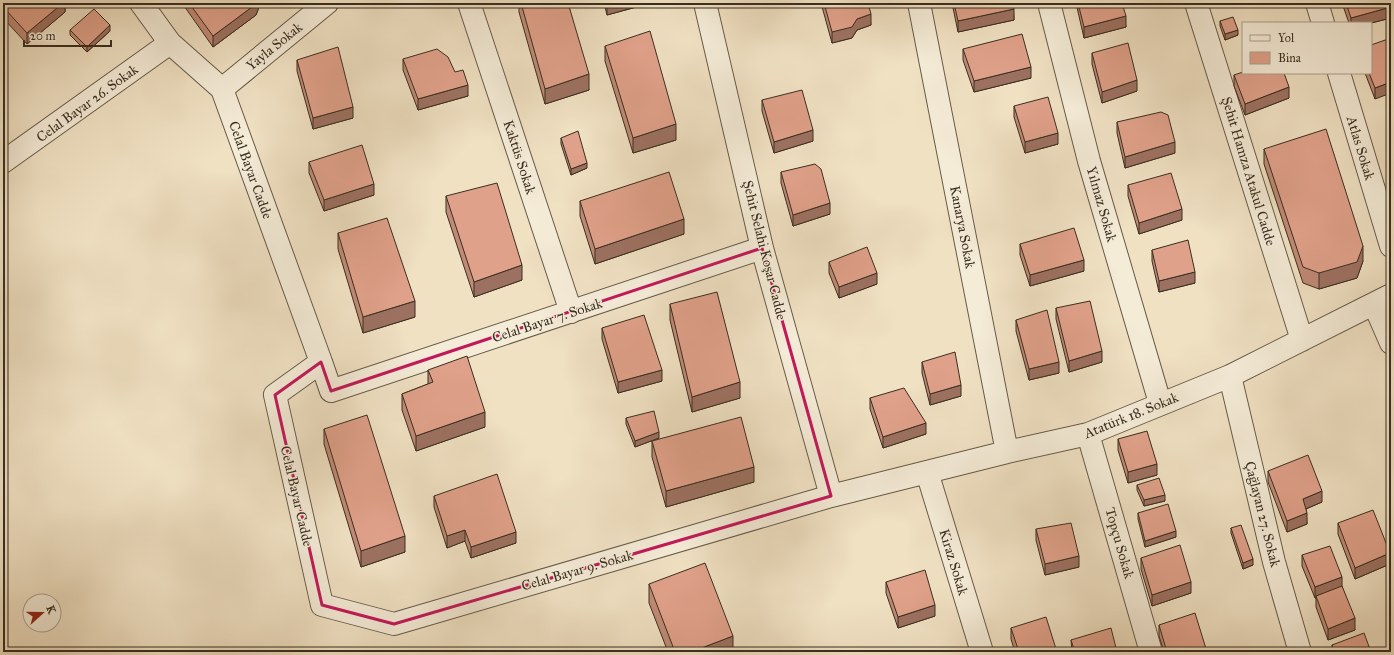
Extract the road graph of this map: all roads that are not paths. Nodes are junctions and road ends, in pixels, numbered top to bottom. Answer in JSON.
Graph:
{"nodes":[{"id":1,"x":141,"y":3,"type":"edge"},
{"id":2,"x":327,"y":3,"type":"edge"},
{"id":3,"x":469,"y":3,"type":"edge"},
{"id":4,"x":705,"y":3,"type":"edge"},
{"id":5,"x":919,"y":3,"type":"edge"},
{"id":6,"x":1049,"y":3,"type":"edge"},
{"id":7,"x":1196,"y":3,"type":"edge"},
{"id":8,"x":1317,"y":3,"type":"edge"},
{"id":9,"x":1323,"y":22,"type":"edge"},
{"id":10,"x":170,"y":43,"type":"junction"},
{"id":11,"x":1339,"y":74,"type":"edge"},
{"id":12,"x":222,"y":89,"type":"junction"},
{"id":13,"x":3,"y":162,"type":"edge"},
{"id":14,"x":1391,"y":246,"type":"edge"},
{"id":15,"x":762,"y":248,"type":"junction"},
{"id":16,"x":1382,"y":300,"type":"edge"},
{"id":17,"x":571,"y":312,"type":"junction"},
{"id":18,"x":1302,"y":340,"type":"junction"},
{"id":19,"x":1391,"y":343,"type":"edge"},
{"id":20,"x":321,"y":362,"type":"junction"},
{"id":21,"x":1230,"y":376,"type":"junction"},
{"id":22,"x":331,"y":391,"type":"joint"},
{"id":23,"x":1160,"y":403,"type":"junction"},
{"id":24,"x":1088,"y":434,"type":"junction"},
{"id":25,"x":1007,"y":452,"type":"junction"},
{"id":26,"x":927,"y":472,"type":"junction"},
{"id":27,"x":831,"y":496,"type":"junction"},
{"id":28,"x":322,"y":605,"type":"joint"},
{"id":29,"x":982,"y":652,"type":"edge"},
{"id":30,"x":1151,"y":652,"type":"edge"},
{"id":31,"x":1300,"y":652,"type":"edge"}],
"edges":[{"from":1,"to":10,"type":"street","name":"Celal Bayar Cadde"},
{"from":2,"to":12,"type":"street","name":"Yayla Sokak"},
{"from":3,"to":17,"type":"street","name":"Kaktüs Sokak"},
{"from":4,"to":15,"type":"street","name":"Şehit Selahi Koşar Cadde"},
{"from":5,"to":25,"type":"street","name":"Kanarya Sokak"},
{"from":6,"to":23,"type":"street","name":"Yılmaz Sokak"},
{"from":7,"to":18,"type":"street","name":"Şehit Hamza Atakul Cadde"},
{"from":8,"to":9,"type":"street"},
{"from":10,"to":12,"type":"street","name":"Celal Bayar Cadde"},
{"from":10,"to":13,"type":"street","name":"Celal Bayar 26. Sokak"},
{"from":11,"to":14,"type":"street","name":"Atlas Sokak"},
{"from":12,"to":20,"type":"street","name":"Celal Bayar Cadde"},
{"from":15,"to":17,"type":"street","name":"Celal Bayar 7. Sokak"},
{"from":15,"to":27,"type":"street","name":"Şehit Selahi Koşar Cadde"},
{"from":16,"to":18,"type":"street","name":"Atatürk 18. Sokak"},
{"from":16,"to":19,"type":"street"},
{"from":17,"to":22,"type":"street","name":"Celal Bayar 7. Sokak"},
{"from":18,"to":21,"type":"street","name":"Atatürk 18. Sokak"},
{"from":20,"to":22,"type":"street","name":"Celal Bayar Cadde"},
{"from":20,"to":28,"type":"street","name":"Celal Bayar Cadde"},
{"from":21,"to":23,"type":"street","name":"Atatürk 18. Sokak"},
{"from":21,"to":31,"type":"street","name":"Çağlayan 27. Sokak"},
{"from":23,"to":24,"type":"street","name":"Atatürk 18. Sokak"},
{"from":24,"to":25,"type":"street","name":"Atatürk 18. Sokak"},
{"from":24,"to":30,"type":"street","name":"Topçu Sokak"},
{"from":25,"to":26,"type":"street","name":"Atatürk 18. Sokak"},
{"from":26,"to":27,"type":"street","name":"Atatürk 18. Sokak"},
{"from":26,"to":29,"type":"street","name":"Kiraz Sokak"},
{"from":27,"to":28,"type":"street","name":"Celal Bayar 9. Sokak"}]}
